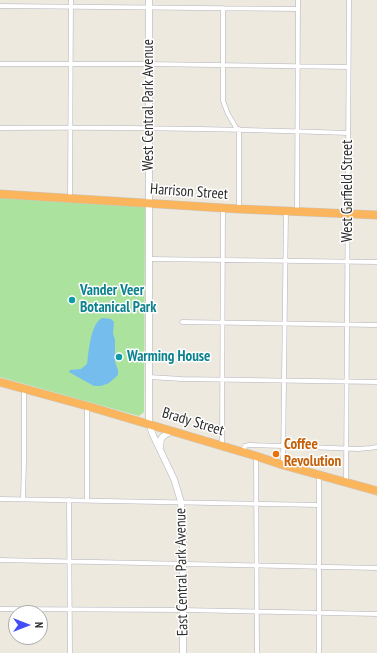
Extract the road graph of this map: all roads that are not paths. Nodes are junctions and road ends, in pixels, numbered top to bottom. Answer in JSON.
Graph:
{"nodes":[{"id":1,"x":71,"y":0,"type":"edge"},
{"id":2,"x":149,"y":0,"type":"edge"},
{"id":3,"x":298,"y":0,"type":"edge"},
{"id":4,"x":349,"y":0,"type":"edge"},
{"id":5,"x":0,"y":6,"type":"edge"},
{"id":6,"x":71,"y":7,"type":"junction"},
{"id":7,"x":149,"y":7,"type":"junction"},
{"id":8,"x":224,"y":8,"type":"junction"},
{"id":9,"x":298,"y":9,"type":"junction"},
{"id":10,"x":0,"y":64,"type":"edge"},
{"id":11,"x":148,"y":64,"type":"junction"},
{"id":12,"x":70,"y":65,"type":"junction"},
{"id":13,"x":223,"y":65,"type":"junction"},
{"id":14,"x":298,"y":66,"type":"junction"},
{"id":15,"x":348,"y":67,"type":"junction"},
{"id":16,"x":70,"y":127,"type":"junction"},
{"id":17,"x":0,"y":128,"type":"edge"},
{"id":18,"x":149,"y":128,"type":"junction"},
{"id":19,"x":238,"y":129,"type":"junction"},
{"id":20,"x":297,"y":131,"type":"junction"},
{"id":21,"x":348,"y":133,"type":"junction"},
{"id":22,"x":0,"y":194,"type":"edge"},
{"id":23,"x":70,"y":198,"type":"junction"},
{"id":24,"x":149,"y":203,"type":"junction"},
{"id":25,"x":223,"y":208,"type":"junction"},
{"id":26,"x":239,"y":209,"type":"junction"},
{"id":27,"x":286,"y":211,"type":"junction"},
{"id":28,"x":297,"y":212,"type":"junction"},
{"id":29,"x":348,"y":214,"type":"junction"},
{"id":30,"x":377,"y":215,"type":"edge"},
{"id":31,"x":149,"y":259,"type":"junction"},
{"id":32,"x":223,"y":260,"type":"junction"},
{"id":33,"x":285,"y":261,"type":"junction"},
{"id":34,"x":348,"y":262,"type":"junction"},
{"id":35,"x":377,"y":262,"type":"edge"},
{"id":36,"x":182,"y":322,"type":"dead end"},
{"id":37,"x":222,"y":323,"type":"junction"},
{"id":38,"x":284,"y":324,"type":"junction"},
{"id":39,"x":347,"y":325,"type":"junction"},
{"id":40,"x":377,"y":325,"type":"edge"},
{"id":41,"x":149,"y":377,"type":"junction"},
{"id":42,"x":222,"y":380,"type":"junction"},
{"id":43,"x":284,"y":381,"type":"junction"},
{"id":44,"x":0,"y":382,"type":"edge"},
{"id":45,"x":346,"y":382,"type":"junction"},
{"id":46,"x":377,"y":382,"type":"edge"},
{"id":47,"x":24,"y":389,"type":"junction"},
{"id":48,"x":87,"y":406,"type":"junction"},
{"id":49,"x":149,"y":424,"type":"junction"},
{"id":50,"x":173,"y":431,"type":"junction"},
{"id":51,"x":222,"y":446,"type":"junction"},
{"id":52,"x":283,"y":446,"type":"junction"},
{"id":53,"x":377,"y":447,"type":"edge"},
{"id":54,"x":160,"y":448,"type":"junction"},
{"id":55,"x":346,"y":448,"type":"junction"},
{"id":56,"x":242,"y":452,"type":"junction"},
{"id":57,"x":256,"y":456,"type":"junction"},
{"id":58,"x":283,"y":465,"type":"junction"},
{"id":59,"x":319,"y":474,"type":"junction"},
{"id":60,"x":346,"y":482,"type":"junction"},
{"id":61,"x":377,"y":491,"type":"edge"},
{"id":62,"x":0,"y":499,"type":"edge"},
{"id":63,"x":23,"y":499,"type":"junction"},
{"id":64,"x":69,"y":500,"type":"junction"},
{"id":65,"x":87,"y":500,"type":"junction"},
{"id":66,"x":181,"y":502,"type":"junction"},
{"id":67,"x":256,"y":504,"type":"junction"},
{"id":68,"x":319,"y":505,"type":"junction"},
{"id":69,"x":0,"y":560,"type":"edge"},
{"id":70,"x":69,"y":561,"type":"junction"},
{"id":71,"x":183,"y":563,"type":"junction"},
{"id":72,"x":257,"y":566,"type":"junction"},
{"id":73,"x":319,"y":566,"type":"junction"},
{"id":74,"x":377,"y":568,"type":"edge"},
{"id":75,"x":0,"y":609,"type":"edge"},
{"id":76,"x":70,"y":610,"type":"junction"},
{"id":77,"x":183,"y":610,"type":"junction"},
{"id":78,"x":257,"y":612,"type":"junction"},
{"id":79,"x":319,"y":613,"type":"junction"},
{"id":80,"x":377,"y":614,"type":"edge"},
{"id":81,"x":70,"y":653,"type":"edge"},
{"id":82,"x":183,"y":653,"type":"edge"},
{"id":83,"x":257,"y":653,"type":"edge"},
{"id":84,"x":319,"y":653,"type":"edge"}],
"edges":[{"from":1,"to":6,"type":"street"},
{"from":2,"to":7,"type":"main road","name":"West Central Park Avenue"},
{"from":3,"to":9,"type":"street"},
{"from":4,"to":15,"type":"street","name":"West Garfield Street"},
{"from":5,"to":6,"type":"street"},
{"from":6,"to":7,"type":"street"},
{"from":6,"to":12,"type":"street"},
{"from":7,"to":8,"type":"street"},
{"from":7,"to":11,"type":"main road","name":"West Central Park Avenue"},
{"from":8,"to":9,"type":"street"},
{"from":8,"to":13,"type":"street"},
{"from":9,"to":14,"type":"street"},
{"from":10,"to":12,"type":"street"},
{"from":11,"to":12,"type":"street"},
{"from":11,"to":13,"type":"street"},
{"from":11,"to":18,"type":"main road","name":"West Central Park Avenue"},
{"from":12,"to":16,"type":"street"},
{"from":13,"to":14,"type":"street"},
{"from":13,"to":19,"type":"street"},
{"from":14,"to":15,"type":"street"},
{"from":14,"to":20,"type":"street"},
{"from":15,"to":21,"type":"street","name":"West Garfield Street"},
{"from":16,"to":17,"type":"street"},
{"from":16,"to":18,"type":"street"},
{"from":16,"to":23,"type":"street"},
{"from":18,"to":19,"type":"street"},
{"from":18,"to":24,"type":"main road","name":"West Central Park Avenue"},
{"from":19,"to":20,"type":"street"},
{"from":19,"to":26,"type":"street"},
{"from":20,"to":21,"type":"street"},
{"from":20,"to":28,"type":"street"},
{"from":21,"to":29,"type":"street","name":"West Garfield Street"},
{"from":22,"to":23,"type":"highway","name":"Harrison Street"},
{"from":23,"to":24,"type":"highway","name":"Harrison Street"},
{"from":24,"to":25,"type":"highway","name":"Harrison Street"},
{"from":24,"to":31,"type":"main road","name":"West Central Park Avenue"},
{"from":25,"to":26,"type":"highway","name":"Harrison Street"},
{"from":25,"to":32,"type":"street"},
{"from":26,"to":27,"type":"highway","name":"Harrison Street"},
{"from":27,"to":28,"type":"highway","name":"Harrison Street"},
{"from":27,"to":33,"type":"street"},
{"from":28,"to":29,"type":"highway","name":"Harrison Street"},
{"from":29,"to":30,"type":"highway","name":"Harrison Street"},
{"from":29,"to":34,"type":"street","name":"West Garfield Street"},
{"from":31,"to":32,"type":"street"},
{"from":31,"to":41,"type":"main road","name":"West Central Park Avenue"},
{"from":32,"to":33,"type":"street"},
{"from":32,"to":37,"type":"street"},
{"from":33,"to":34,"type":"street"},
{"from":33,"to":38,"type":"street"},
{"from":34,"to":35,"type":"street"},
{"from":34,"to":39,"type":"street","name":"West Garfield Street"},
{"from":36,"to":37,"type":"street"},
{"from":37,"to":38,"type":"street"},
{"from":37,"to":42,"type":"street"},
{"from":38,"to":39,"type":"street"},
{"from":38,"to":43,"type":"street"},
{"from":39,"to":40,"type":"street"},
{"from":39,"to":45,"type":"street","name":"West Garfield Street"},
{"from":41,"to":42,"type":"street"},
{"from":41,"to":49,"type":"main road","name":"East Central Park Avenue"},
{"from":42,"to":43,"type":"street"},
{"from":42,"to":51,"type":"street"},
{"from":43,"to":45,"type":"street"},
{"from":43,"to":52,"type":"street"},
{"from":44,"to":47,"type":"highway","name":"Brady Street"},
{"from":45,"to":46,"type":"street"},
{"from":45,"to":55,"type":"street","name":"West Garfield Street"},
{"from":47,"to":48,"type":"highway","name":"Brady Street"},
{"from":47,"to":63,"type":"street"},
{"from":48,"to":49,"type":"highway","name":"Brady Street"},
{"from":48,"to":65,"type":"street"},
{"from":49,"to":50,"type":"highway","name":"Brady Street"},
{"from":49,"to":54,"type":"main road","name":"East Central Park Avenue"},
{"from":50,"to":51,"type":"highway","name":"Brady Street"},
{"from":50,"to":54,"type":"main road"},
{"from":51,"to":56,"type":"highway","name":"Brady Street"},
{"from":52,"to":55,"type":"street"},
{"from":52,"to":56,"type":"street"},
{"from":52,"to":58,"type":"street"},
{"from":53,"to":55,"type":"street"},
{"from":54,"to":66,"type":"main road","name":"East Central Park Avenue"},
{"from":55,"to":60,"type":"street","name":"West Garfield Street"},
{"from":56,"to":57,"type":"highway","name":"Brady Street"},
{"from":57,"to":58,"type":"highway","name":"Brady Street"},
{"from":57,"to":67,"type":"street"},
{"from":58,"to":59,"type":"highway","name":"Brady Street"},
{"from":59,"to":60,"type":"highway","name":"Brady Street"},
{"from":59,"to":68,"type":"street"},
{"from":60,"to":61,"type":"highway","name":"Brady Street"},
{"from":62,"to":63,"type":"street"},
{"from":63,"to":64,"type":"street"},
{"from":64,"to":65,"type":"street"},
{"from":64,"to":70,"type":"street"},
{"from":65,"to":66,"type":"street"},
{"from":66,"to":67,"type":"street"},
{"from":66,"to":71,"type":"main road","name":"East Central Park Avenue"},
{"from":67,"to":68,"type":"street"},
{"from":67,"to":72,"type":"street"},
{"from":68,"to":73,"type":"street"},
{"from":69,"to":70,"type":"street"},
{"from":70,"to":71,"type":"street"},
{"from":70,"to":76,"type":"street"},
{"from":71,"to":72,"type":"street"},
{"from":71,"to":77,"type":"main road","name":"East Central Park Avenue"},
{"from":72,"to":73,"type":"street"},
{"from":72,"to":78,"type":"street"},
{"from":73,"to":74,"type":"street"},
{"from":73,"to":79,"type":"street"},
{"from":75,"to":76,"type":"street"},
{"from":76,"to":77,"type":"street"},
{"from":76,"to":81,"type":"street"},
{"from":77,"to":78,"type":"street"},
{"from":77,"to":82,"type":"main road","name":"East Central Park Avenue"},
{"from":78,"to":79,"type":"street"},
{"from":78,"to":83,"type":"street"},
{"from":79,"to":80,"type":"street"},
{"from":79,"to":84,"type":"street"}]}
